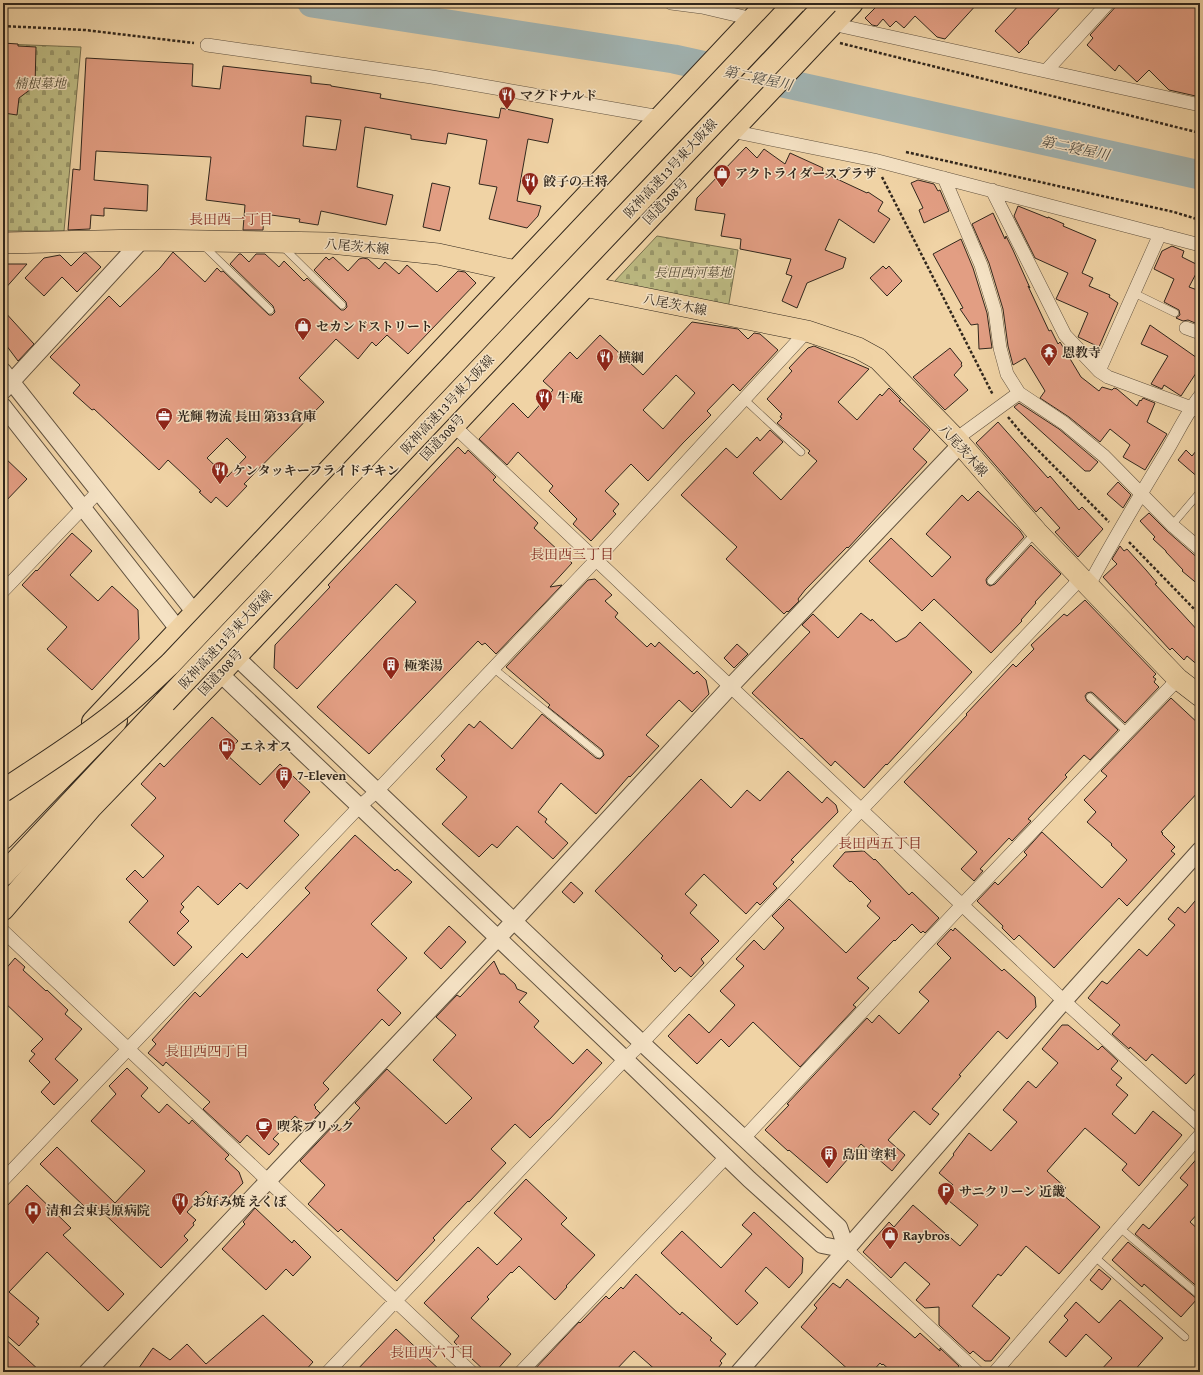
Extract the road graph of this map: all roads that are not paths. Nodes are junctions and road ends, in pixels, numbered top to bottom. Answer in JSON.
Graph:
{"nodes":[{"id":1,"x":671,"y":3,"type":"edge"},
{"id":2,"x":768,"y":3,"type":"edge"},
{"id":3,"x":795,"y":3,"type":"edge"},
{"id":4,"x":827,"y":3,"type":"edge"},
{"id":5,"x":852,"y":3,"type":"edge"},
{"id":6,"x":1108,"y":3,"type":"edge"},
{"id":7,"x":703,"y":5,"type":"edge"},
{"id":8,"x":748,"y":25,"type":"junction"},
{"id":9,"x":826,"y":31,"type":"junction"},
{"id":10,"x":207,"y":45,"type":"road end"},
{"id":11,"x":1046,"y":71,"type":"junction"},
{"id":12,"x":1200,"y":106,"type":"edge"},
{"id":13,"x":666,"y":111,"type":"junction"},
{"id":14,"x":737,"y":125,"type":"junction"},
{"id":15,"x":944,"y":178,"type":"junction"},
{"id":16,"x":992,"y":190,"type":"junction"},
{"id":17,"x":1160,"y":234,"type":"junction"},
{"id":18,"x":142,"y":240,"type":"junction"},
{"id":19,"x":199,"y":241,"type":"junction"},
{"id":20,"x":278,"y":242,"type":"junction"},
{"id":21,"x":3,"y":243,"type":"edge"},
{"id":22,"x":1200,"y":245,"type":"edge"},
{"id":23,"x":517,"y":271,"type":"junction"},
{"id":24,"x":584,"y":286,"type":"junction"},
{"id":25,"x":1134,"y":292,"type":"junction"},
{"id":26,"x":342,"y":305,"type":"dead end"},
{"id":27,"x":270,"y":310,"type":"dead end"},
{"id":28,"x":1174,"y":313,"type":"dead end"},
{"id":29,"x":1186,"y":328,"type":"dead end"},
{"id":30,"x":807,"y":331,"type":"junction"},
{"id":31,"x":1200,"y":333,"type":"edge"},
{"id":32,"x":1099,"y":372,"type":"junction"},
{"id":33,"x":6,"y":381,"type":"edge"},
{"id":34,"x":1019,"y":393,"type":"junction"},
{"id":35,"x":1200,"y":396,"type":"edge"},
{"id":36,"x":744,"y":399,"type":"junction"},
{"id":37,"x":3,"y":406,"type":"edge"},
{"id":38,"x":1196,"y":409,"type":"edge"},
{"id":39,"x":453,"y":425,"type":"junction"},
{"id":40,"x":958,"y":442,"type":"junction"},
{"id":41,"x":801,"y":452,"type":"dead end"},
{"id":42,"x":98,"y":492,"type":"junction"},
{"id":43,"x":1200,"y":492,"type":"edge"},
{"id":44,"x":1142,"y":493,"type":"junction"},
{"id":45,"x":83,"y":508,"type":"junction"},
{"id":46,"x":1172,"y":525,"type":"junction"},
{"id":47,"x":1037,"y":532,"type":"junction"},
{"id":48,"x":1200,"y":550,"type":"edge"},
{"id":49,"x":596,"y":560,"type":"junction"},
{"id":50,"x":991,"y":581,"type":"dead end"},
{"id":51,"x":1085,"y":581,"type":"junction"},
{"id":52,"x":3,"y":591,"type":"edge"},
{"id":53,"x":195,"y":614,"type":"junction"},
{"id":54,"x":179,"y":631,"type":"junction"},
{"id":55,"x":235,"y":656,"type":"junction"},
{"id":56,"x":171,"y":663,"type":"junction"},
{"id":57,"x":493,"y":668,"type":"junction"},
{"id":58,"x":219,"y":674,"type":"junction"},
{"id":59,"x":1178,"y":679,"type":"junction"},
{"id":60,"x":730,"y":687,"type":"junction"},
{"id":61,"x":1200,"y":696,"type":"edge"},
{"id":62,"x":1090,"y":697,"type":"dead end"},
{"id":63,"x":1127,"y":732,"type":"junction"},
{"id":64,"x":599,"y":754,"type":"dead end"},
{"id":65,"x":3,"y":791,"type":"edge"},
{"id":66,"x":377,"y":791,"type":"junction"},
{"id":67,"x":359,"y":807,"type":"junction"},
{"id":68,"x":861,"y":810,"type":"junction"},
{"id":69,"x":3,"y":817,"type":"edge"},
{"id":70,"x":3,"y":838,"type":"edge"},
{"id":71,"x":1200,"y":850,"type":"edge"},
{"id":72,"x":3,"y":876,"type":"edge"},
{"id":73,"x":962,"y":905,"type":"junction"},
{"id":74,"x":3,"y":909,"type":"edge"},
{"id":75,"x":514,"y":921,"type":"junction"},
{"id":76,"x":3,"y":931,"type":"edge"},
{"id":77,"x":498,"y":938,"type":"junction"},
{"id":78,"x":1064,"y":1001,"type":"junction"},
{"id":79,"x":642,"y":1043,"type":"junction"},
{"id":80,"x":128,"y":1049,"type":"junction"},
{"id":81,"x":625,"y":1059,"type":"junction"},
{"id":82,"x":1200,"y":1125,"type":"edge"},
{"id":83,"x":1200,"y":1135,"type":"edge"},
{"id":84,"x":743,"y":1139,"type":"junction"},
{"id":85,"x":727,"y":1156,"type":"junction"},
{"id":86,"x":3,"y":1180,"type":"edge"},
{"id":87,"x":268,"y":1180,"type":"junction"},
{"id":88,"x":1120,"y":1228,"type":"junction"},
{"id":89,"x":847,"y":1250,"type":"junction"},
{"id":90,"x":1095,"y":1257,"type":"junction"},
{"id":91,"x":1198,"y":1294,"type":"dead end"},
{"id":92,"x":396,"y":1302,"type":"junction"},
{"id":93,"x":1186,"y":1337,"type":"dead end"},
{"id":94,"x":87,"y":1372,"type":"edge"},
{"id":95,"x":328,"y":1372,"type":"edge"},
{"id":96,"x":471,"y":1372,"type":"edge"},
{"id":97,"x":521,"y":1372,"type":"edge"},
{"id":98,"x":739,"y":1372,"type":"edge"},
{"id":99,"x":977,"y":1372,"type":"edge"},
{"id":100,"x":995,"y":1372,"type":"edge"}],
"edges":[{"from":1,"to":7,"type":"street"},
{"from":2,"to":8,"type":"highway"},
{"from":3,"to":56,"type":"highway","name":"阪神高速13号東大阪線","bridge":true},
{"from":4,"to":72,"type":"highway","name":"阪神高速13号東大阪線","bridge":true},
{"from":5,"to":9,"type":"highway","name":"国道308号"},
{"from":6,"to":11,"type":"street"},
{"from":7,"to":8,"type":"street"},
{"from":8,"to":13,"type":"highway"},
{"from":9,"to":11,"type":"street"},
{"from":9,"to":14,"type":"highway","name":"国道308号"},
{"from":10,"to":13,"type":"street"},
{"from":11,"to":12,"type":"street"},
{"from":13,"to":23,"type":"highway"},
{"from":14,"to":15,"type":"street"},
{"from":14,"to":24,"type":"highway","name":"国道308号"},
{"from":15,"to":16,"type":"street"},
{"from":15,"to":34,"type":"street"},
{"from":16,"to":17,"type":"street"},
{"from":16,"to":32,"type":"street"},
{"from":17,"to":22,"type":"street"},
{"from":17,"to":25,"type":"street"},
{"from":18,"to":19,"type":"main road","name":"八尾茨木線"},
{"from":18,"to":21,"type":"main road","name":"八尾茨木線"},
{"from":18,"to":33,"type":"street"},
{"from":19,"to":20,"type":"main road","name":"八尾茨木線"},
{"from":19,"to":27,"type":"lane"},
{"from":20,"to":23,"type":"main road","name":"八尾茨木線"},
{"from":20,"to":26,"type":"lane"},
{"from":23,"to":24,"type":"main road","name":"八尾茨木線"},
{"from":23,"to":53,"type":"highway"},
{"from":24,"to":30,"type":"main road","name":"八尾茨木線"},
{"from":24,"to":39,"type":"highway","name":"国道308号"},
{"from":25,"to":28,"type":"lane"},
{"from":25,"to":32,"type":"street"},
{"from":29,"to":31,"type":"street"},
{"from":30,"to":36,"type":"street"},
{"from":30,"to":40,"type":"main road","name":"八尾茨木線"},
{"from":32,"to":38,"type":"street"},
{"from":33,"to":42,"type":"street"},
{"from":34,"to":40,"type":"street"},
{"from":34,"to":44,"type":"street"},
{"from":35,"to":38,"type":"street"},
{"from":36,"to":41,"type":"lane"},
{"from":36,"to":49,"type":"street"},
{"from":37,"to":45,"type":"street"},
{"from":38,"to":44,"type":"street"},
{"from":39,"to":49,"type":"street"},
{"from":39,"to":55,"type":"highway","name":"国道308号"},
{"from":40,"to":47,"type":"main road","name":"八尾茨木線"},
{"from":40,"to":60,"type":"street"},
{"from":42,"to":45,"type":"street"},
{"from":42,"to":53,"type":"street"},
{"from":43,"to":46,"type":"lane"},
{"from":44,"to":46,"type":"street"},
{"from":44,"to":51,"type":"street"},
{"from":45,"to":52,"type":"street"},
{"from":45,"to":54,"type":"street"},
{"from":46,"to":48,"type":"street"},
{"from":47,"to":50,"type":"lane"},
{"from":47,"to":51,"type":"main road","name":"八尾茨木線"},
{"from":49,"to":57,"type":"street"},
{"from":49,"to":60,"type":"street"},
{"from":51,"to":59,"type":"main road","name":"八尾茨木線"},
{"from":51,"to":68,"type":"street"},
{"from":53,"to":54,"type":"highway"},
{"from":53,"to":55,"type":"street"},
{"from":54,"to":58,"type":"street"},
{"from":54,"to":69,"type":"highway"},
{"from":55,"to":58,"type":"highway","name":"国道308号"},
{"from":55,"to":66,"type":"street"},
{"from":56,"to":65,"type":"highway","bridge":true},
{"from":56,"to":70,"type":"highway","name":"阪神高速13号東大阪線","bridge":true},
{"from":57,"to":64,"type":"lane"},
{"from":57,"to":66,"type":"street"},
{"from":58,"to":67,"type":"street"},
{"from":58,"to":74,"type":"highway","name":"国道308号"},
{"from":59,"to":61,"type":"main road","name":"八尾茨木線"},
{"from":59,"to":63,"type":"street"},
{"from":60,"to":68,"type":"street"},
{"from":60,"to":75,"type":"street"},
{"from":62,"to":63,"type":"lane"},
{"from":63,"to":73,"type":"street"},
{"from":66,"to":67,"type":"street"},
{"from":66,"to":75,"type":"street"},
{"from":67,"to":77,"type":"street"},
{"from":67,"to":80,"type":"street"},
{"from":68,"to":73,"type":"street"},
{"from":68,"to":79,"type":"street"},
{"from":71,"to":78,"type":"street"},
{"from":73,"to":78,"type":"street"},
{"from":73,"to":84,"type":"street"},
{"from":75,"to":77,"type":"street"},
{"from":75,"to":79,"type":"street"},
{"from":76,"to":80,"type":"street"},
{"from":77,"to":81,"type":"street"},
{"from":77,"to":87,"type":"street"},
{"from":78,"to":82,"type":"street"},
{"from":78,"to":89,"type":"street"},
{"from":79,"to":81,"type":"street"},
{"from":79,"to":84,"type":"street"},
{"from":80,"to":86,"type":"street"},
{"from":80,"to":87,"type":"street"},
{"from":81,"to":85,"type":"street"},
{"from":81,"to":92,"type":"street"},
{"from":83,"to":88,"type":"street"},
{"from":84,"to":89,"type":"street"},
{"from":85,"to":89,"type":"street"},
{"from":85,"to":97,"type":"street"},
{"from":87,"to":92,"type":"street"},
{"from":87,"to":94,"type":"street"},
{"from":88,"to":90,"type":"street"},
{"from":88,"to":91,"type":"lane"},
{"from":89,"to":98,"type":"street"},
{"from":89,"to":99,"type":"street"},
{"from":90,"to":93,"type":"lane"},
{"from":90,"to":100,"type":"street"},
{"from":92,"to":95,"type":"street"},
{"from":92,"to":96,"type":"street"}]}
